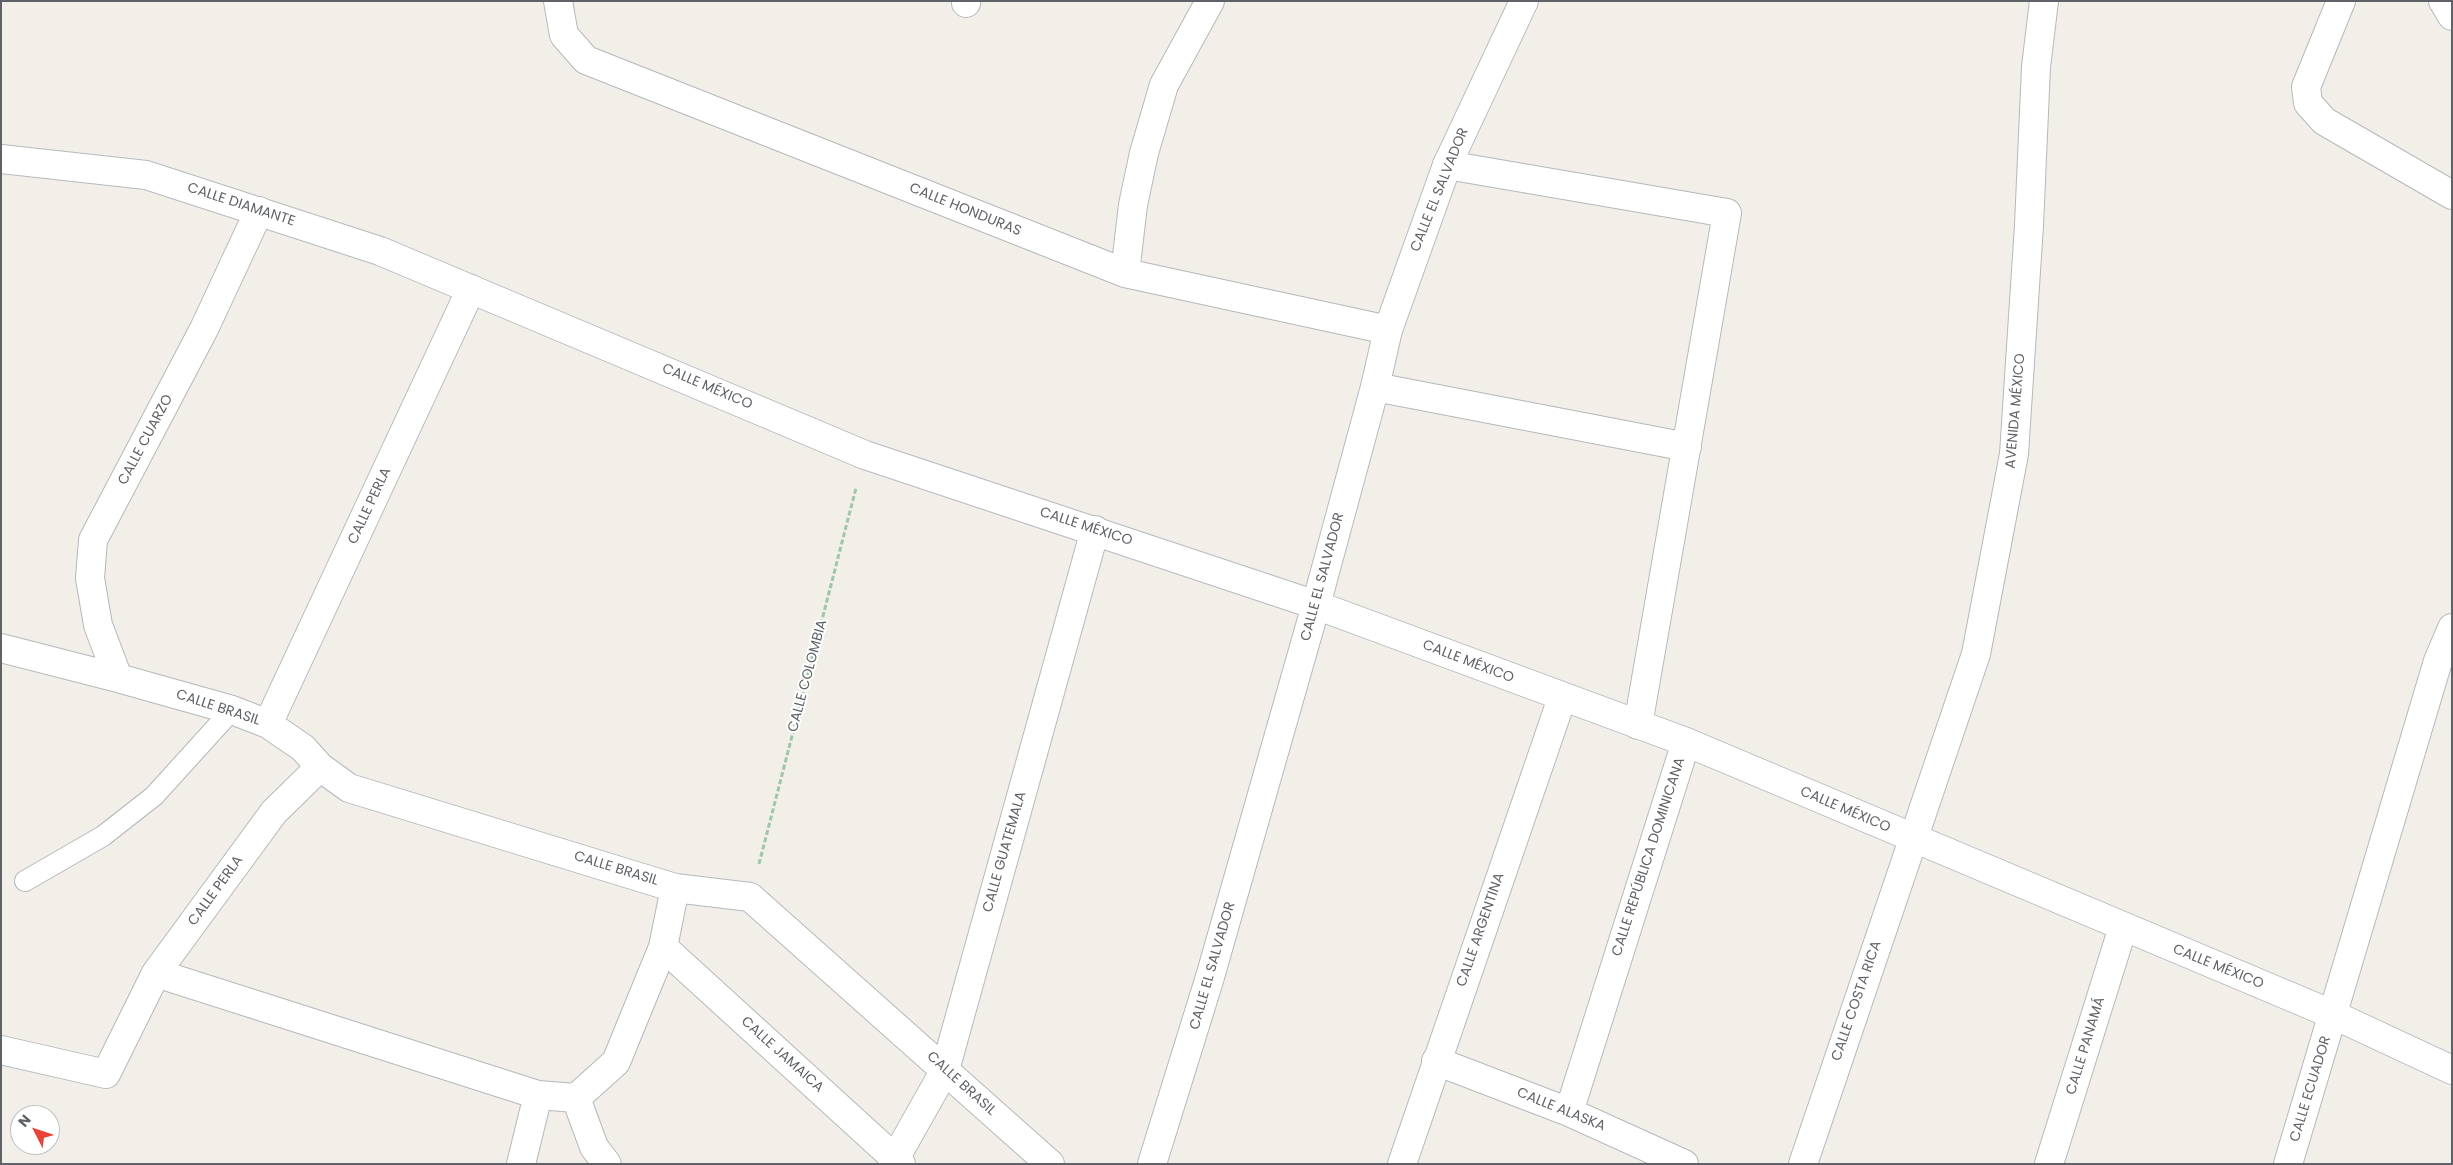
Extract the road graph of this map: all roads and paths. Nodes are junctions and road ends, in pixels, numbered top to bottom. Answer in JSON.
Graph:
{"nodes":[{"id":1,"x":558,"y":1,"type":"edge"},
{"id":2,"x":1210,"y":1,"type":"edge"},
{"id":3,"x":1524,"y":1,"type":"edge"},
{"id":4,"x":2044,"y":1,"type":"edge"},
{"id":5,"x":2341,"y":1,"type":"edge"},
{"id":6,"x":2444,"y":1,"type":"edge"},
{"id":7,"x":2452,"y":16,"type":"edge"},
{"id":8,"x":1,"y":159,"type":"edge"},
{"id":9,"x":1447,"y":165,"type":"junction"},
{"id":10,"x":2452,"y":195,"type":"edge"},
{"id":11,"x":259,"y":211,"type":"junction"},
{"id":12,"x":1124,"y":273,"type":"junction"},
{"id":13,"x":471,"y":289,"type":"junction"},
{"id":14,"x":1388,"y":330,"type":"junction"},
{"id":15,"x":1375,"y":387,"type":"junction"},
{"id":16,"x":1687,"y":447,"type":"junction"},
{"id":17,"x":865,"y":455,"type":"junction"},
{"id":18,"x":1095,"y":530,"type":"junction"},
{"id":19,"x":1316,"y":605,"type":"junction"},
{"id":20,"x":2452,"y":628,"type":"edge"},
{"id":21,"x":1,"y":648,"type":"edge"},
{"id":22,"x":118,"y":678,"type":"junction"},
{"id":23,"x":1562,"y":698,"type":"junction"},
{"id":24,"x":232,"y":710,"type":"junction"},
{"id":25,"x":268,"y":724,"type":"junction"},
{"id":26,"x":1638,"y":725,"type":"junction"},
{"id":27,"x":1686,"y":742,"type":"junction"},
{"id":28,"x":320,"y":767,"type":"junction"},
{"id":29,"x":1912,"y":838,"type":"junction"},
{"id":30,"x":25,"y":881,"type":"dead end"},
{"id":31,"x":675,"y":888,"type":"junction"},
{"id":32,"x":750,"y":896,"type":"junction"},
{"id":33,"x":2123,"y":928,"type":"junction"},
{"id":34,"x":663,"y":946,"type":"junction"},
{"id":35,"x":156,"y":973,"type":"junction"},
{"id":36,"x":2334,"y":1015,"type":"junction"},
{"id":37,"x":1,"y":1050,"type":"edge"},
{"id":38,"x":1436,"y":1061,"type":"junction"},
{"id":39,"x":945,"y":1070,"type":"junction"},
{"id":40,"x":2452,"y":1070,"type":"edge"},
{"id":41,"x":538,"y":1095,"type":"junction"},
{"id":42,"x":576,"y":1098,"type":"junction"},
{"id":43,"x":1569,"y":1112,"type":"junction"},
{"id":44,"x":896,"y":1162,"type":"edge"},
{"id":45,"x":521,"y":1164,"type":"edge"},
{"id":46,"x":606,"y":1164,"type":"edge"},
{"id":47,"x":1050,"y":1164,"type":"edge"},
{"id":48,"x":1152,"y":1164,"type":"edge"},
{"id":49,"x":1402,"y":1164,"type":"edge"},
{"id":50,"x":1684,"y":1164,"type":"edge"},
{"id":51,"x":1803,"y":1164,"type":"edge"},
{"id":52,"x":2049,"y":1164,"type":"edge"},
{"id":53,"x":2288,"y":1164,"type":"edge"}],
"edges":[{"from":1,"to":12,"type":"street","name":"CALLE HONDURAS"},
{"from":2,"to":12,"type":"street"},
{"from":3,"to":9,"type":"street","name":"CALLE EL SALVADOR"},
{"from":4,"to":29,"type":"street","name":"AVENIDA MÉXICO"},
{"from":5,"to":10,"type":"street"},
{"from":6,"to":7,"type":"street"},
{"from":8,"to":11,"type":"street","name":"CALLE DIAMANTE"},
{"from":9,"to":14,"type":"street","name":"CALLE EL SALVADOR"},
{"from":9,"to":16,"type":"street"},
{"from":11,"to":13,"type":"street","name":"CALLE DIAMANTE"},
{"from":11,"to":22,"type":"street","name":"CALLE CUARZO"},
{"from":12,"to":14,"type":"street","name":"CALLE HONDURAS"},
{"from":13,"to":17,"type":"street","name":"CALLE MÉXICO"},
{"from":13,"to":25,"type":"street","name":"CALLE PERLA"},
{"from":14,"to":15,"type":"street","name":"CALLE EL SALVADOR"},
{"from":15,"to":16,"type":"street"},
{"from":15,"to":19,"type":"street","name":"CALLE EL SALVADOR"},
{"from":16,"to":26,"type":"street"},
{"from":17,"to":18,"type":"street","name":"CALLE MÉXICO"},
{"from":17,"to":32,"type":"path","name":"CALLE COLOMBIA"},
{"from":18,"to":19,"type":"street","name":"CALLE MÉXICO"},
{"from":18,"to":39,"type":"street","name":"CALLE GUATEMALA"},
{"from":19,"to":23,"type":"street","name":"CALLE MÉXICO"},
{"from":19,"to":48,"type":"street","name":"CALLE EL SALVADOR"},
{"from":20,"to":36,"type":"street","name":"CALLE ECUADOR"},
{"from":21,"to":22,"type":"street","name":"CALLE BRASIL"},
{"from":22,"to":24,"type":"street","name":"CALLE BRASIL"},
{"from":23,"to":26,"type":"street","name":"CALLE MÉXICO"},
{"from":23,"to":38,"type":"street","name":"CALLE ARGENTINA"},
{"from":24,"to":25,"type":"street","name":"CALLE BRASIL"},
{"from":24,"to":30,"type":"lane"},
{"from":25,"to":28,"type":"street","name":"CALLE BRASIL"},
{"from":26,"to":27,"type":"street","name":"CALLE MÉXICO"},
{"from":27,"to":29,"type":"street","name":"CALLE MÉXICO"},
{"from":27,"to":43,"type":"street","name":"CALLE REPÚBLICA DOMINICANA"},
{"from":28,"to":31,"type":"street","name":"CALLE BRASIL"},
{"from":28,"to":35,"type":"street","name":"CALLE PERLA"},
{"from":29,"to":33,"type":"street","name":"CALLE MÉXICO"},
{"from":29,"to":51,"type":"street","name":"CALLE COSTA RICA"},
{"from":31,"to":32,"type":"street","name":"CALLE BRASIL"},
{"from":31,"to":34,"type":"street"},
{"from":32,"to":39,"type":"street","name":"CALLE BRASIL"},
{"from":33,"to":36,"type":"street","name":"CALLE MÉXICO"},
{"from":33,"to":52,"type":"street","name":"CALLE PANAMÁ"},
{"from":34,"to":42,"type":"street"},
{"from":34,"to":44,"type":"street","name":"CALLE JAMAICA"},
{"from":35,"to":37,"type":"street","name":"CALLE PERLA"},
{"from":35,"to":41,"type":"street"},
{"from":36,"to":40,"type":"street","name":"CALLE MÉXICO"},
{"from":36,"to":53,"type":"street","name":"CALLE ECUADOR"},
{"from":38,"to":43,"type":"street","name":"CALLE ALASKA"},
{"from":38,"to":49,"type":"street","name":"CALLE ARGENTINA"},
{"from":39,"to":44,"type":"street","name":"CALLE GUATEMALA"},
{"from":39,"to":47,"type":"street","name":"CALLE BRASIL"},
{"from":41,"to":42,"type":"street"},
{"from":41,"to":45,"type":"street"},
{"from":42,"to":46,"type":"street"},
{"from":43,"to":50,"type":"street","name":"CALLE ALASKA"}]}
